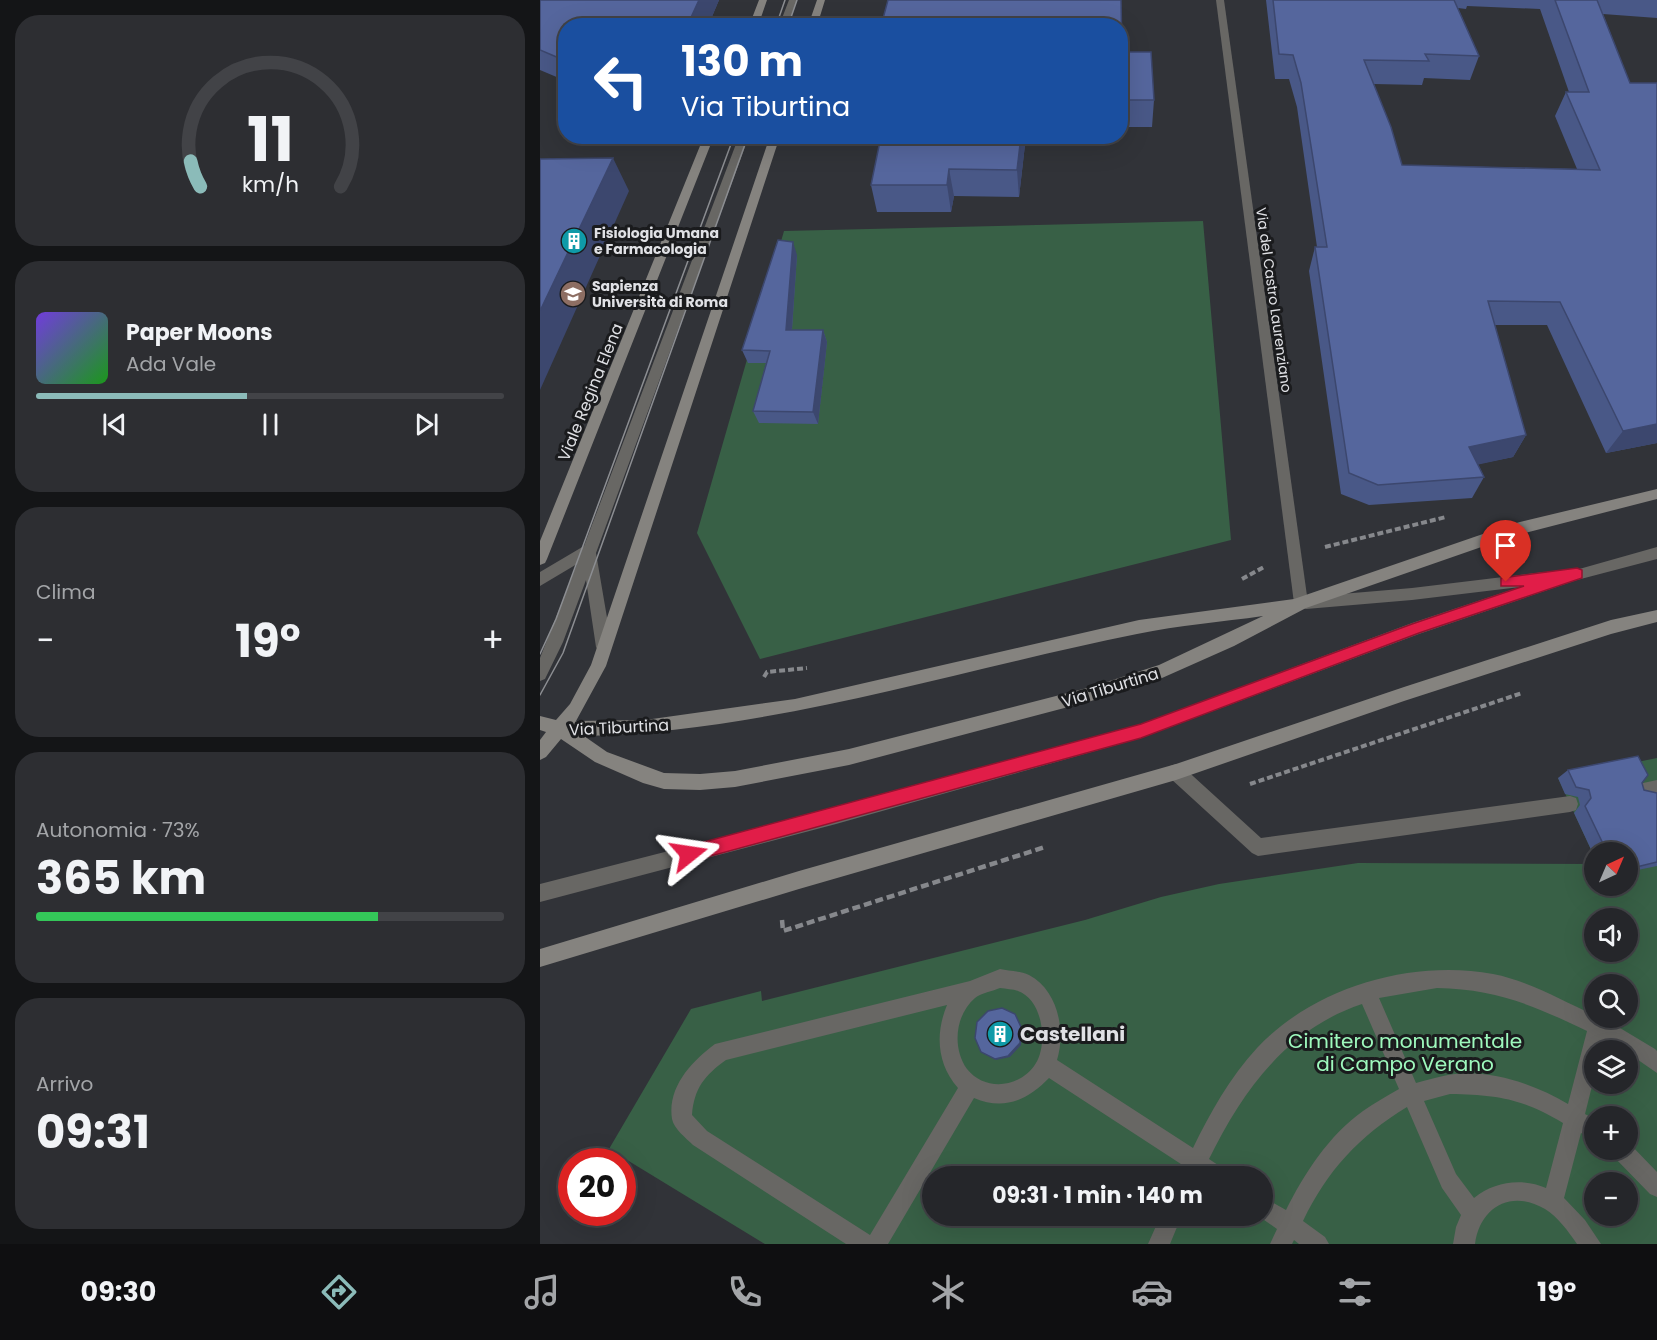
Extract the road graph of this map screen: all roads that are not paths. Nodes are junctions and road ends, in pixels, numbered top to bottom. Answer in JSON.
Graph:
{"nodes":[{"id":1,"x":763,"y":0,"type":"edge"},
{"id":2,"x":793,"y":0,"type":"edge"},
{"id":3,"x":820,"y":0,"type":"edge"},
{"id":4,"x":1220,"y":0,"type":"edge"},
{"id":5,"x":756,"y":18,"type":"edge"},
{"id":6,"x":786,"y":18,"type":"edge"},
{"id":7,"x":814,"y":18,"type":"edge"},
{"id":8,"x":706,"y":144,"type":"edge"},
{"id":9,"x":741,"y":144,"type":"edge"},
{"id":10,"x":772,"y":144,"type":"edge"},
{"id":11,"x":1657,"y":494,"type":"edge"},
{"id":12,"x":588,"y":550,"type":"junction"},
{"id":13,"x":1657,"y":553,"type":"edge"},
{"id":14,"x":540,"y":559,"type":"edge"},
{"id":15,"x":1577,"y":574,"type":"junction"},
{"id":16,"x":540,"y":580,"type":"edge"},
{"id":17,"x":1301,"y":603,"type":"junction"},
{"id":18,"x":1657,"y":615,"type":"edge"},
{"id":19,"x":604,"y":647,"type":"junction"},
{"id":20,"x":540,"y":674,"type":"edge"},
{"id":21,"x":540,"y":723,"type":"edge"},
{"id":22,"x":561,"y":729,"type":"junction"},
{"id":23,"x":540,"y":752,"type":"edge"},
{"id":24,"x":1176,"y":772,"type":"junction"},
{"id":25,"x":1570,"y":804,"type":"dead end"},
{"id":26,"x":540,"y":893,"type":"edge"},
{"id":27,"x":540,"y":958,"type":"edge"},
{"id":28,"x":970,"y":990,"type":"junction"},
{"id":29,"x":1367,"y":993,"type":"junction"},
{"id":30,"x":1584,"y":1019,"type":"edge"},
{"id":31,"x":1597,"y":1028,"type":"edge"},
{"id":32,"x":1601,"y":1028,"type":"edge"},
{"id":33,"x":1657,"y":1063,"type":"edge"},
{"id":34,"x":1046,"y":1064,"type":"junction"},
{"id":35,"x":970,"y":1087,"type":"junction"},
{"id":36,"x":1410,"y":1092,"type":"junction"},
{"id":37,"x":1575,"y":1116,"type":"junction"},
{"id":38,"x":1584,"y":1123,"type":"edge"},
{"id":39,"x":1631,"y":1160,"type":"edge"},
{"id":40,"x":1189,"y":1166,"type":"edge"},
{"id":41,"x":1195,"y":1166,"type":"edge"},
{"id":42,"x":1657,"y":1187,"type":"edge"},
{"id":43,"x":1553,"y":1202,"type":"junction"},
{"id":44,"x":1473,"y":1214,"type":"junction"},
{"id":45,"x":1273,"y":1219,"type":"edge"},
{"id":46,"x":1167,"y":1226,"type":"edge"},
{"id":47,"x":1285,"y":1234,"type":"edge"},
{"id":48,"x":865,"y":1244,"type":"edge"},
{"id":49,"x":876,"y":1244,"type":"edge"},
{"id":50,"x":1159,"y":1244,"type":"edge"},
{"id":51,"x":1318,"y":1244,"type":"edge"},
{"id":52,"x":1464,"y":1244,"type":"edge"},
{"id":53,"x":1590,"y":1244,"type":"edge"}],
"edges":[{"from":1,"to":5,"type":"main road"},
{"from":2,"to":6,"type":"street"},
{"from":3,"to":7,"type":"main road"},
{"from":4,"to":17,"type":"street","name":"Via del Castro Laurenziano"},
{"from":8,"to":14,"type":"main road","name":"Viale Regina Elena"},
{"from":9,"to":12,"type":"street"},
{"from":10,"to":19,"type":"main road"},
{"from":11,"to":17,"type":"main road","name":"Via Tiburtina"},
{"from":12,"to":16,"type":"street"},
{"from":12,"to":19,"type":"street"},
{"from":12,"to":20,"type":"street"},
{"from":13,"to":15,"type":"street","name":"Via Tiburtina"},
{"from":15,"to":17,"type":"street","name":"Via Tiburtina"},
{"from":15,"to":26,"type":"street","name":"Via Tiburtina"},
{"from":17,"to":22,"type":"main road","name":"Via Tiburtina"},
{"from":17,"to":22,"type":"main road","name":"Via Tiburtina"},
{"from":18,"to":24,"type":"main road"},
{"from":19,"to":22,"type":"main road"},
{"from":21,"to":22,"type":"main road"},
{"from":22,"to":23,"type":"main road"},
{"from":24,"to":25,"type":"street"},
{"from":24,"to":27,"type":"main road"},
{"from":28,"to":34,"type":"street"},
{"from":28,"to":35,"type":"street"},
{"from":28,"to":48,"type":"street"},
{"from":29,"to":30,"type":"street"},
{"from":29,"to":36,"type":"street"},
{"from":29,"to":41,"type":"street"},
{"from":31,"to":37,"type":"street"},
{"from":32,"to":33,"type":"street"},
{"from":34,"to":35,"type":"street"},
{"from":34,"to":40,"type":"street"},
{"from":35,"to":49,"type":"street"},
{"from":36,"to":37,"type":"street"},
{"from":36,"to":44,"type":"street"},
{"from":36,"to":47,"type":"street"},
{"from":37,"to":38,"type":"street"},
{"from":37,"to":43,"type":"street"},
{"from":39,"to":42,"type":"street"},
{"from":43,"to":44,"type":"street"},
{"from":43,"to":53,"type":"street"},
{"from":44,"to":52,"type":"street"},
{"from":45,"to":47,"type":"street"},
{"from":46,"to":50,"type":"street"},
{"from":47,"to":51,"type":"street"}]}
